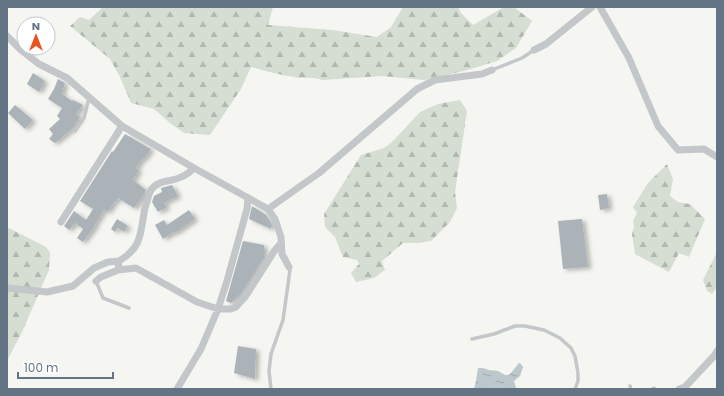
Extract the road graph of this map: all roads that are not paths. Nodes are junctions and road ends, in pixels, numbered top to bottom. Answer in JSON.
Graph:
{"nodes":[{"id":1,"x":592,"y":7,"type":"edge"},
{"id":2,"x":600,"y":7,"type":"edge"},
{"id":3,"x":7,"y":36,"type":"edge"},
{"id":4,"x":534,"y":50,"type":"joint"},
{"id":5,"x":492,"y":70,"type":"joint"},
{"id":6,"x":89,"y":98,"type":"junction"},
{"id":7,"x":122,"y":126,"type":"junction"},
{"id":8,"x":75,"y":131,"type":"dead end"},
{"id":9,"x":717,"y":157,"type":"edge"},
{"id":10,"x":194,"y":168,"type":"junction"},
{"id":11,"x":248,"y":198,"type":"junction"},
{"id":12,"x":268,"y":209,"type":"junction"},
{"id":13,"x":61,"y":222,"type":"dead end"},
{"id":14,"x":281,"y":243,"type":"junction"},
{"id":15,"x":119,"y":261,"type":"junction"},
{"id":16,"x":289,"y":267,"type":"joint"},
{"id":17,"x":118,"y":270,"type":"junction"},
{"id":18,"x":96,"y":282,"type":"joint"},
{"id":19,"x":7,"y":288,"type":"edge"},
{"id":20,"x":129,"y":308,"type":"dead end"},
{"id":21,"x":218,"y":309,"type":"junction"},
{"id":22,"x":472,"y":339,"type":"dead end"},
{"id":23,"x":717,"y":351,"type":"edge"},
{"id":24,"x":176,"y":389,"type":"edge"},
{"id":25,"x":271,"y":389,"type":"edge"},
{"id":26,"x":575,"y":389,"type":"edge"},
{"id":27,"x":678,"y":389,"type":"edge"}],
"edges":[{"from":1,"to":4,"type":"street"},
{"from":2,"to":9,"type":"street"},
{"from":3,"to":6,"type":"street"},
{"from":4,"to":5,"type":"lane"},
{"from":5,"to":12,"type":"street"},
{"from":6,"to":7,"type":"street"},
{"from":6,"to":8,"type":"lane"},
{"from":7,"to":10,"type":"street"},
{"from":7,"to":13,"type":"street"},
{"from":10,"to":11,"type":"street"},
{"from":10,"to":15,"type":"street"},
{"from":11,"to":12,"type":"street"},
{"from":11,"to":21,"type":"street"},
{"from":12,"to":14,"type":"street"},
{"from":14,"to":16,"type":"street"},
{"from":14,"to":21,"type":"street"},
{"from":15,"to":17,"type":"street"},
{"from":15,"to":19,"type":"street"},
{"from":16,"to":25,"type":"lane"},
{"from":17,"to":18,"type":"street"},
{"from":17,"to":21,"type":"street"},
{"from":18,"to":20,"type":"lane"},
{"from":21,"to":24,"type":"street"},
{"from":22,"to":26,"type":"lane"},
{"from":23,"to":27,"type":"street"}]}
